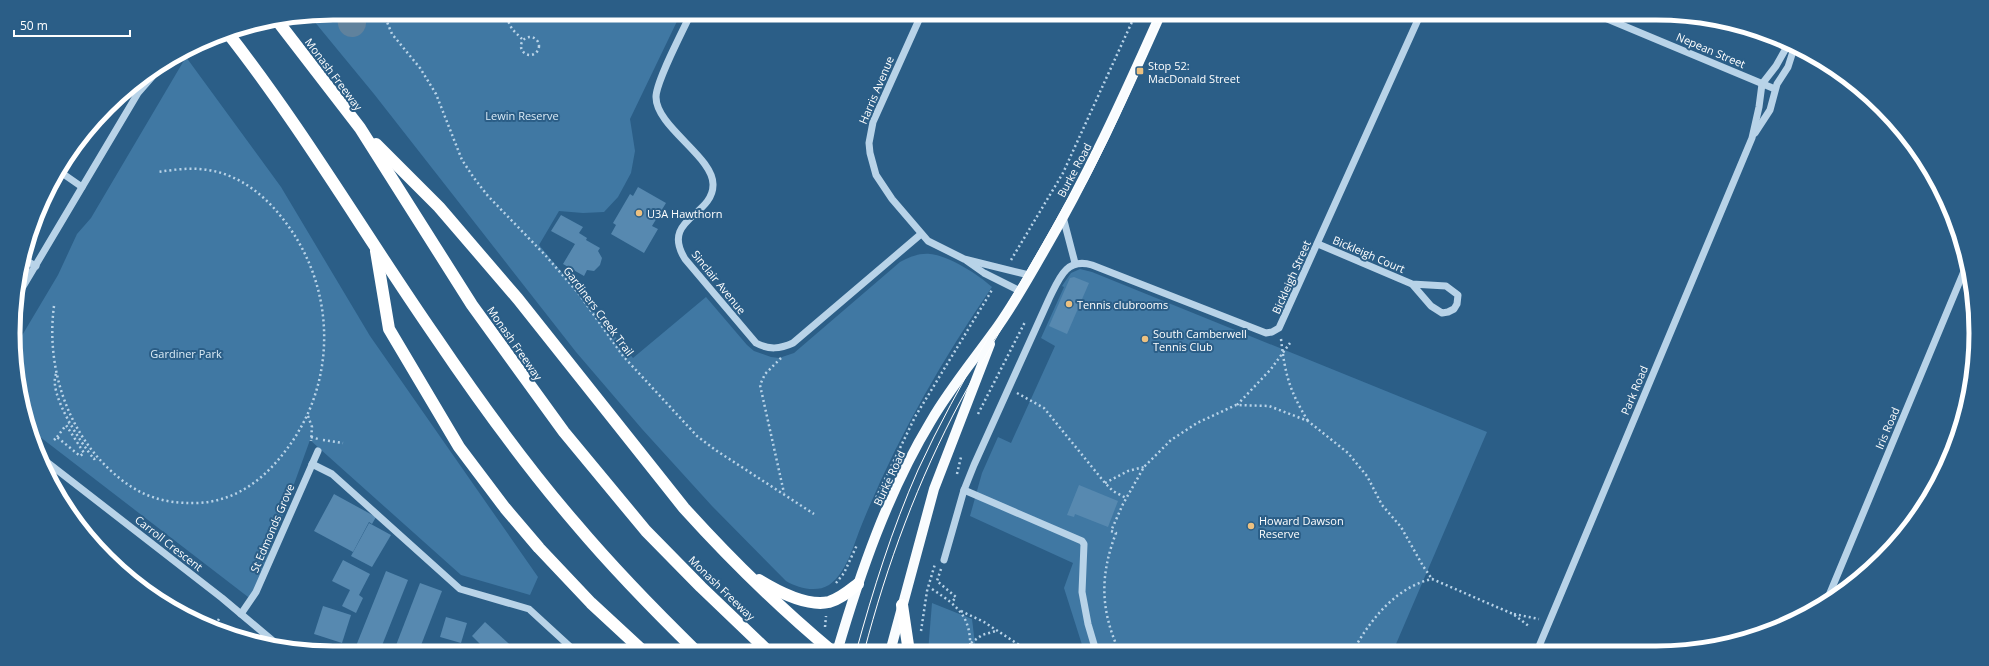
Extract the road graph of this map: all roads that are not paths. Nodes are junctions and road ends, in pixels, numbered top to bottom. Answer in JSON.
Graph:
{"nodes":[{"id":1,"x":688,"y":20,"type":"edge"},
{"id":2,"x":919,"y":20,"type":"edge"},
{"id":3,"x":1158,"y":20,"type":"edge"},
{"id":4,"x":1418,"y":20,"type":"edge"},
{"id":5,"x":1610,"y":20,"type":"edge"},
{"id":6,"x":280,"y":25,"type":"edge"},
{"id":7,"x":231,"y":37,"type":"edge"},
{"id":8,"x":1786,"y":48,"type":"edge"},
{"id":9,"x":1793,"y":52,"type":"edge"},
{"id":10,"x":150,"y":79,"type":"edge"},
{"id":11,"x":1762,"y":84,"type":"junction"},
{"id":12,"x":1775,"y":89,"type":"junction"},
{"id":13,"x":360,"y":128,"type":"junction"},
{"id":14,"x":1752,"y":138,"type":"junction"},
{"id":15,"x":63,"y":174,"type":"edge"},
{"id":16,"x":82,"y":187,"type":"junction"},
{"id":17,"x":1063,"y":217,"type":"junction"},
{"id":18,"x":921,"y":234,"type":"junction"},
{"id":19,"x":1318,"y":244,"type":"junction"},
{"id":20,"x":375,"y":246,"type":"junction"},
{"id":21,"x":964,"y":258,"type":"junction"},
{"id":22,"x":29,"y":262,"type":"edge"},
{"id":23,"x":1075,"y":263,"type":"junction"},
{"id":24,"x":36,"y":266,"type":"junction"},
{"id":25,"x":1963,"y":273,"type":"edge"},
{"id":26,"x":1029,"y":275,"type":"junction"},
{"id":27,"x":1412,"y":284,"type":"junction"},
{"id":28,"x":24,"y":285,"type":"edge"},
{"id":29,"x":1020,"y":291,"type":"junction"},
{"id":30,"x":995,"y":331,"type":"junction"},
{"id":31,"x":318,"y":451,"type":"dead end"},
{"id":32,"x":49,"y":463,"type":"edge"},
{"id":33,"x":312,"y":464,"type":"junction"},
{"id":34,"x":964,"y":490,"type":"junction"},
{"id":35,"x":944,"y":560,"type":"road end"},
{"id":36,"x":744,"y":572,"type":"junction"},
{"id":37,"x":858,"y":584,"type":"junction"},
{"id":38,"x":1830,"y":593,"type":"edge"},
{"id":39,"x":902,"y":606,"type":"junction"},
{"id":40,"x":241,"y":614,"type":"junction"},
{"id":41,"x":272,"y":640,"type":"edge"},
{"id":42,"x":570,"y":646,"type":"edge"},
{"id":43,"x":638,"y":646,"type":"edge"},
{"id":44,"x":691,"y":646,"type":"edge"},
{"id":45,"x":763,"y":646,"type":"edge"},
{"id":46,"x":826,"y":646,"type":"edge"},
{"id":47,"x":839,"y":646,"type":"edge"},
{"id":48,"x":892,"y":646,"type":"edge"},
{"id":49,"x":908,"y":646,"type":"edge"},
{"id":50,"x":1094,"y":646,"type":"edge"},
{"id":51,"x":1539,"y":646,"type":"edge"}],
"edges":[{"from":1,"to":18,"type":"street","name":"Sinclair Avenue"},
{"from":2,"to":18,"type":"street","name":"Harris Avenue"},
{"from":3,"to":17,"type":"main road","name":"Burke Road"},
{"from":4,"to":19,"type":"street","name":"Bickleigh Street"},
{"from":5,"to":11,"type":"street","name":"Nepean Street"},
{"from":6,"to":13,"type":"highway","name":"Monash Freeway"},
{"from":7,"to":20,"type":"highway"},
{"from":8,"to":11,"type":"street"},
{"from":9,"to":12,"type":"street","name":"Park Road"},
{"from":10,"to":16,"type":"street"},
{"from":11,"to":12,"type":"street","name":"Nepean Street"},
{"from":11,"to":14,"type":"street","name":"Park Road"},
{"from":12,"to":14,"type":"street","name":"Park Road"},
{"from":13,"to":36,"type":"highway"},
{"from":13,"to":45,"type":"highway","name":"Monash Freeway"},
{"from":14,"to":51,"type":"street","name":"Park Road"},
{"from":15,"to":16,"type":"street"},
{"from":16,"to":24,"type":"street"},
{"from":17,"to":23,"type":"street"},
{"from":17,"to":26,"type":"main road","name":"Burke Road"},
{"from":18,"to":21,"type":"street","name":"Harris Avenue"},
{"from":19,"to":23,"type":"street","name":"Bickleigh Street"},
{"from":19,"to":27,"type":"street","name":"Bickleigh Court"},
{"from":20,"to":43,"type":"highway"},
{"from":20,"to":44,"type":"highway"},
{"from":21,"to":26,"type":"street","name":"Harris Avenue"},
{"from":21,"to":29,"type":"street","name":"Harris Avenue"},
{"from":22,"to":24,"type":"street"},
{"from":23,"to":34,"type":"street"},
{"from":24,"to":28,"type":"street"},
{"from":25,"to":38,"type":"street","name":"Iris Road"},
{"from":26,"to":29,"type":"main road","name":"Burke Road"},
{"from":27,"to":27,"type":"street","name":"Bickleigh Court"},
{"from":29,"to":30,"type":"main road","name":"Burke Road"},
{"from":30,"to":37,"type":"main road","name":"Burke Road"},
{"from":30,"to":39,"type":"main road","name":"Burke Road"},
{"from":31,"to":33,"type":"street","name":"St Edmonds Grove"},
{"from":32,"to":40,"type":"street","name":"Carroll Crescent"},
{"from":33,"to":40,"type":"street","name":"St Edmonds Grove"},
{"from":33,"to":42,"type":"street"},
{"from":34,"to":35,"type":"street"},
{"from":34,"to":50,"type":"street"},
{"from":36,"to":37,"type":"highway"},
{"from":36,"to":46,"type":"highway"},
{"from":37,"to":47,"type":"main road","name":"Burke Road"},
{"from":39,"to":48,"type":"main road","name":"Burke Road"},
{"from":39,"to":49,"type":"highway"},
{"from":40,"to":41,"type":"street","name":"Carroll Crescent"}]}
